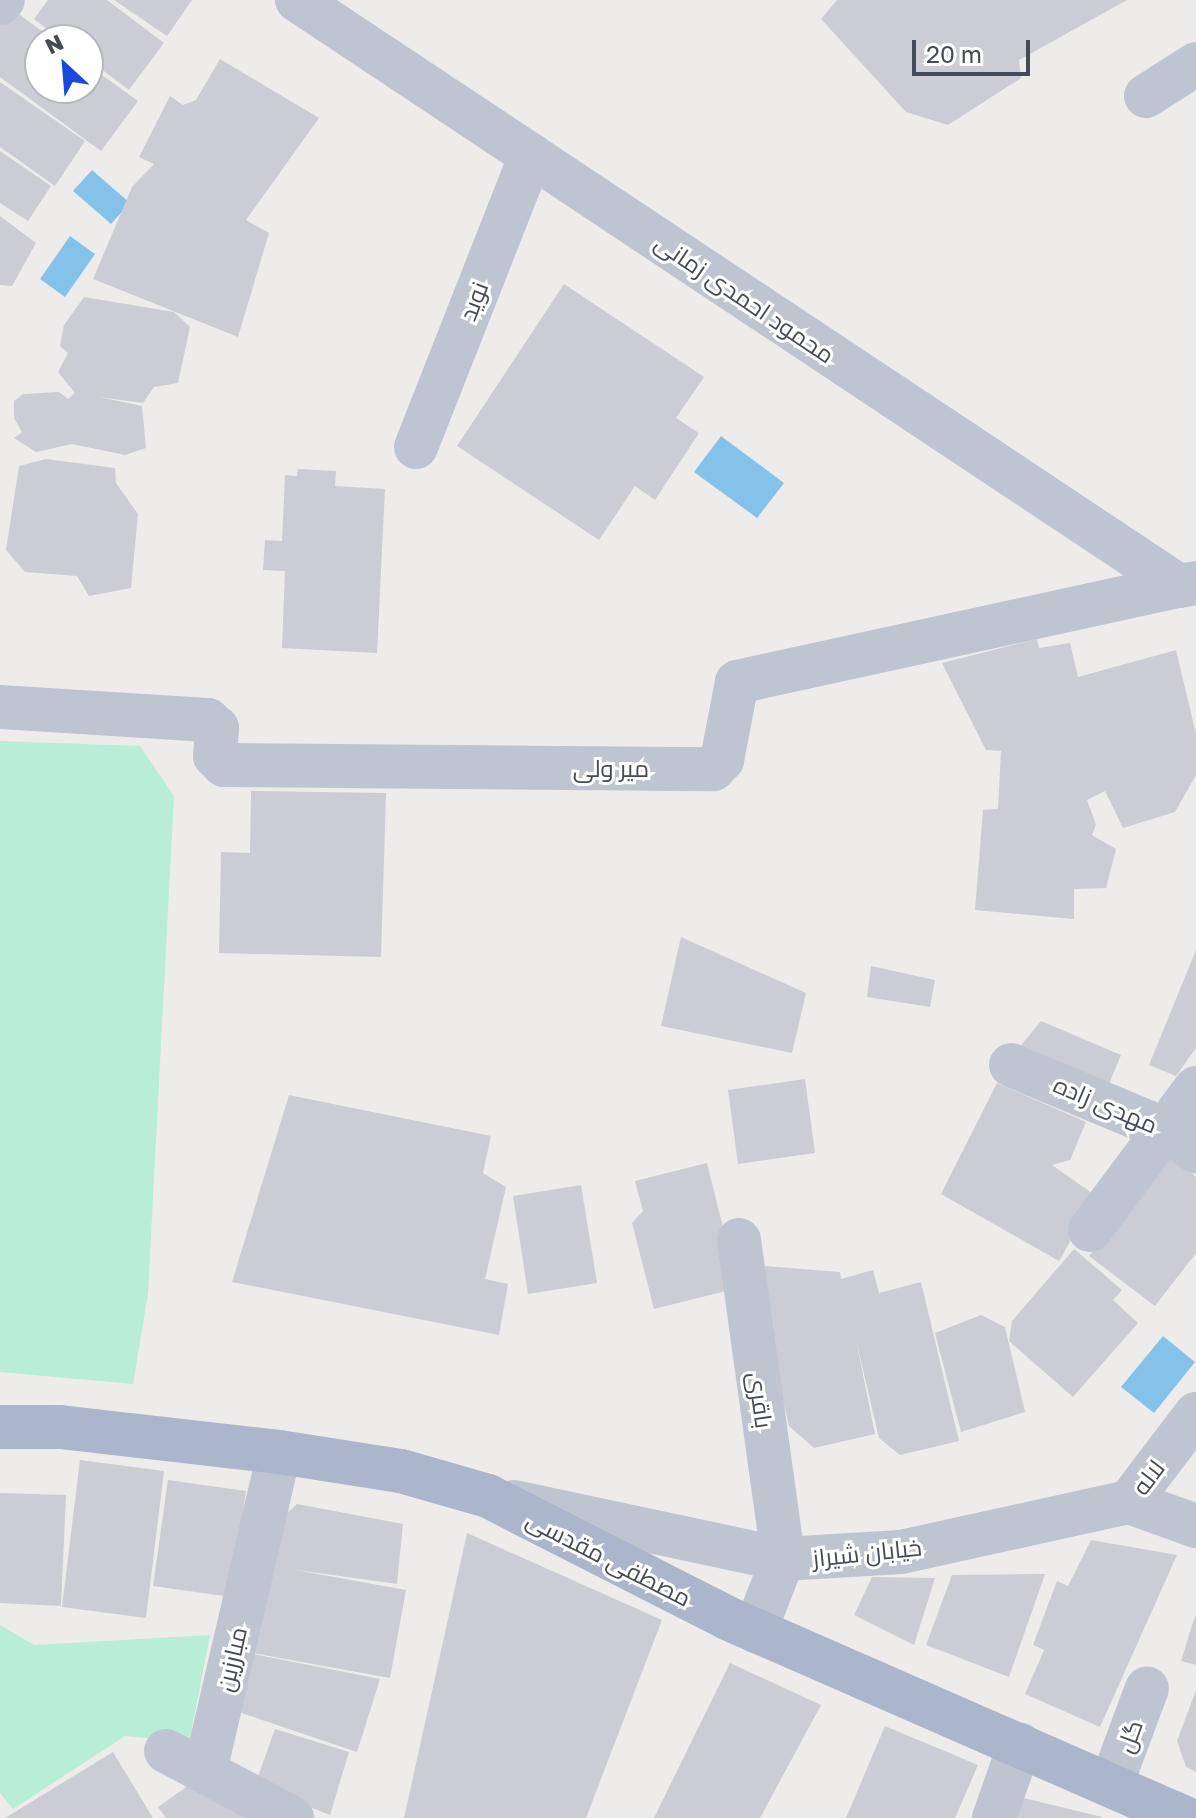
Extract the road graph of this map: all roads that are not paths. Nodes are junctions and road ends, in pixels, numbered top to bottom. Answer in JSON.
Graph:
{"nodes":[{"id":1,"x":297,"y":0,"type":"edge"},
{"id":2,"x":1196,"y":64,"type":"edge"},
{"id":3,"x":1146,"y":96,"type":"dead end"},
{"id":4,"x":531,"y":155,"type":"junction"},
{"id":5,"x":416,"y":447,"type":"dead end"},
{"id":6,"x":1188,"y":584,"type":"edge"},
{"id":7,"x":0,"y":707,"type":"edge"},
{"id":8,"x":1011,"y":1065,"type":"dead end"},
{"id":9,"x":1196,"y":1088,"type":"edge"},
{"id":10,"x":1182,"y":1141,"type":"edge"},
{"id":11,"x":1090,"y":1230,"type":"dead end"},
{"id":12,"x":739,"y":1240,"type":"dead end"},
{"id":13,"x":1196,"y":1414,"type":"edge"},
{"id":14,"x":0,"y":1427,"type":"edge"},
{"id":15,"x":279,"y":1452,"type":"junction"},
{"id":16,"x":488,"y":1496,"type":"junction"},
{"id":17,"x":1129,"y":1502,"type":"junction"},
{"id":18,"x":1196,"y":1526,"type":"edge"},
{"id":19,"x":783,"y":1559,"type":"junction"},
{"id":20,"x":755,"y":1631,"type":"junction"},
{"id":21,"x":1147,"y":1688,"type":"dead end"},
{"id":22,"x":1020,"y":1744,"type":"junction"},
{"id":23,"x":166,"y":1751,"type":"dead end"},
{"id":24,"x":205,"y":1771,"type":"junction"},
{"id":25,"x":1111,"y":1785,"type":"junction"},
{"id":26,"x":292,"y":1818,"type":"edge"},
{"id":27,"x":994,"y":1818,"type":"edge"},
{"id":28,"x":1184,"y":1818,"type":"edge"}],
"edges":[{"from":1,"to":4,"type":"street","name":"محمود احمدی زمانی"},
{"from":2,"to":3,"type":"street"},
{"from":4,"to":5,"type":"street","name":"نوید"},
{"from":4,"to":6,"type":"street","name":"محمود احمدی زمانی"},
{"from":6,"to":7,"type":"street","name":"میر ولی"},
{"from":8,"to":10,"type":"street","name":"مهدی زاده"},
{"from":9,"to":10,"type":"street"},
{"from":10,"to":11,"type":"street"},
{"from":12,"to":19,"type":"street","name":"باقری"},
{"from":13,"to":17,"type":"street","name":"لاله"},
{"from":14,"to":15,"type":"main road","name":"مصطفی مقدسی"},
{"from":15,"to":16,"type":"main road","name":"مصطفی مقدسی"},
{"from":15,"to":24,"type":"street","name":"مبارزین"},
{"from":16,"to":19,"type":"street","name":"خیابان شیراز"},
{"from":16,"to":20,"type":"main road","name":"مصطفی مقدسی"},
{"from":17,"to":18,"type":"street"},
{"from":17,"to":19,"type":"street","name":"خیابان شیراز"},
{"from":19,"to":20,"type":"street"},
{"from":20,"to":22,"type":"main road","name":"مصطفی مقدسی"},
{"from":21,"to":25,"type":"street","name":"گل"},
{"from":22,"to":25,"type":"main road","name":"مصطفی مقدسی"},
{"from":22,"to":27,"type":"street"},
{"from":23,"to":24,"type":"street"},
{"from":24,"to":26,"type":"street"},
{"from":25,"to":28,"type":"main road","name":"مصطفی مقدسی"}]}
